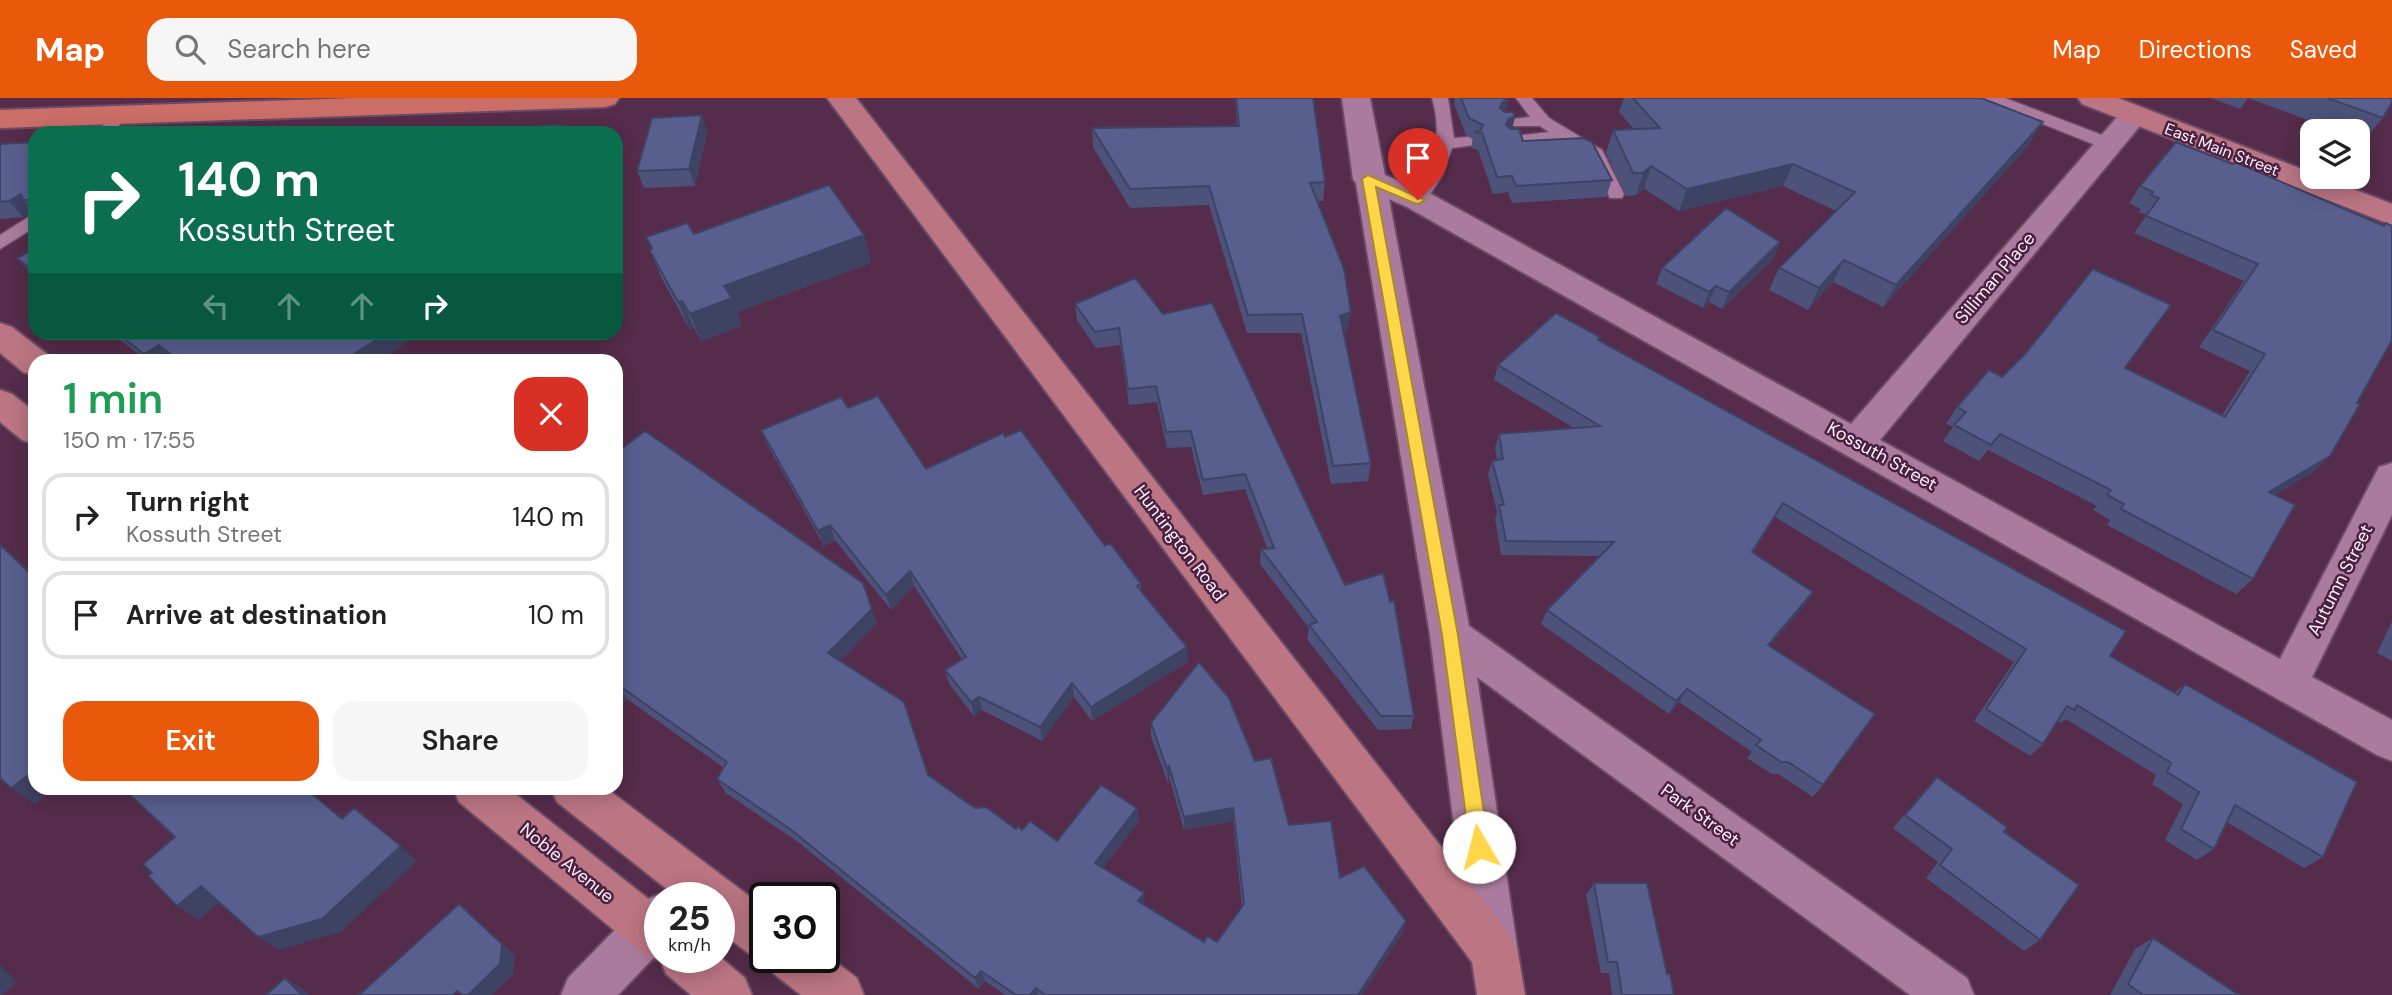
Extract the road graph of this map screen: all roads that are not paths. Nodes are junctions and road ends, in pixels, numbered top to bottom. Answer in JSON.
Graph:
{"nodes":[{"id":1,"x":605,"y":98,"type":"edge"},
{"id":2,"x":841,"y":98,"type":"edge"},
{"id":3,"x":1356,"y":98,"type":"edge"},
{"id":4,"x":1991,"y":98,"type":"edge"},
{"id":5,"x":2092,"y":98,"type":"edge"},
{"id":6,"x":480,"y":100,"type":"edge"},
{"id":7,"x":1526,"y":102,"type":"edge"},
{"id":8,"x":1500,"y":107,"type":"edge"},
{"id":9,"x":2134,"y":115,"type":"junction"},
{"id":10,"x":0,"y":119,"type":"edge"},
{"id":11,"x":1543,"y":121,"type":"junction"},
{"id":12,"x":1453,"y":123,"type":"edge"},
{"id":13,"x":1507,"y":123,"type":"edge"},
{"id":14,"x":112,"y":124,"type":"edge"},
{"id":15,"x":1563,"y":135,"type":"junction"},
{"id":16,"x":1513,"y":140,"type":"edge"},
{"id":17,"x":2109,"y":144,"type":"junction"},
{"id":18,"x":1368,"y":179,"type":"junction"},
{"id":19,"x":1616,"y":194,"type":"dead end"},
{"id":20,"x":1418,"y":200,"type":"junction"},
{"id":21,"x":2392,"y":215,"type":"edge"},
{"id":22,"x":28,"y":224,"type":"edge"},
{"id":23,"x":0,"y":243,"type":"edge"},
{"id":24,"x":0,"y":335,"type":"edge"},
{"id":25,"x":28,"y":357,"type":"edge"},
{"id":26,"x":0,"y":403,"type":"edge"},
{"id":27,"x":28,"y":425,"type":"edge"},
{"id":28,"x":1857,"y":442,"type":"junction"},
{"id":29,"x":2392,"y":477,"type":"edge"},
{"id":30,"x":1450,"y":635,"type":"junction"},
{"id":31,"x":2288,"y":684,"type":"junction"},
{"id":32,"x":2392,"y":742,"type":"edge"},
{"id":33,"x":486,"y":795,"type":"edge"},
{"id":34,"x":579,"y":795,"type":"edge"},
{"id":35,"x":654,"y":882,"type":"edge"},
{"id":36,"x":644,"y":892,"type":"edge"},
{"id":37,"x":644,"y":946,"type":"edge"},
{"id":38,"x":1494,"y":953,"type":"junction"},
{"id":39,"x":715,"y":973,"type":"edge"},
{"id":40,"x":812,"y":973,"type":"edge"},
{"id":41,"x":584,"y":995,"type":"edge"},
{"id":42,"x":728,"y":995,"type":"edge"},
{"id":43,"x":840,"y":995,"type":"edge"},
{"id":44,"x":1501,"y":995,"type":"edge"},
{"id":45,"x":1950,"y":995,"type":"edge"}],
"edges":[{"from":1,"to":6,"type":"main road"},
{"from":2,"to":38,"type":"main road","name":"Huntington Road"},
{"from":3,"to":18,"type":"street"},
{"from":4,"to":17,"type":"lane"},
{"from":5,"to":9,"type":"main road","name":"East Main Street"},
{"from":6,"to":14,"type":"main road"},
{"from":7,"to":8,"type":"lane"},
{"from":7,"to":11,"type":"lane"},
{"from":9,"to":17,"type":"street","name":"Silliman Place"},
{"from":9,"to":21,"type":"main road","name":"East Main Street"},
{"from":10,"to":14,"type":"main road"},
{"from":11,"to":13,"type":"lane"},
{"from":11,"to":15,"type":"lane"},
{"from":12,"to":20,"type":"lane"},
{"from":15,"to":16,"type":"lane"},
{"from":15,"to":19,"type":"lane"},
{"from":17,"to":28,"type":"street","name":"Silliman Place"},
{"from":18,"to":20,"type":"street","name":"Kossuth Street"},
{"from":18,"to":30,"type":"street"},
{"from":20,"to":28,"type":"street","name":"Kossuth Street"},
{"from":22,"to":23,"type":"lane"},
{"from":24,"to":25,"type":"main road"},
{"from":26,"to":27,"type":"main road"},
{"from":28,"to":31,"type":"street","name":"Kossuth Street"},
{"from":29,"to":31,"type":"street","name":"Autumn Street"},
{"from":30,"to":38,"type":"street"},
{"from":30,"to":45,"type":"street","name":"Park Street"},
{"from":31,"to":32,"type":"street","name":"Kossuth Street"},
{"from":33,"to":36,"type":"main road","name":"Noble Avenue"},
{"from":34,"to":35,"type":"main road","name":"Noble Avenue"},
{"from":37,"to":41,"type":"street"},
{"from":38,"to":44,"type":"main road","name":"Huntington Road"},
{"from":39,"to":42,"type":"main road","name":"Noble Avenue"},
{"from":40,"to":43,"type":"main road"}]}
